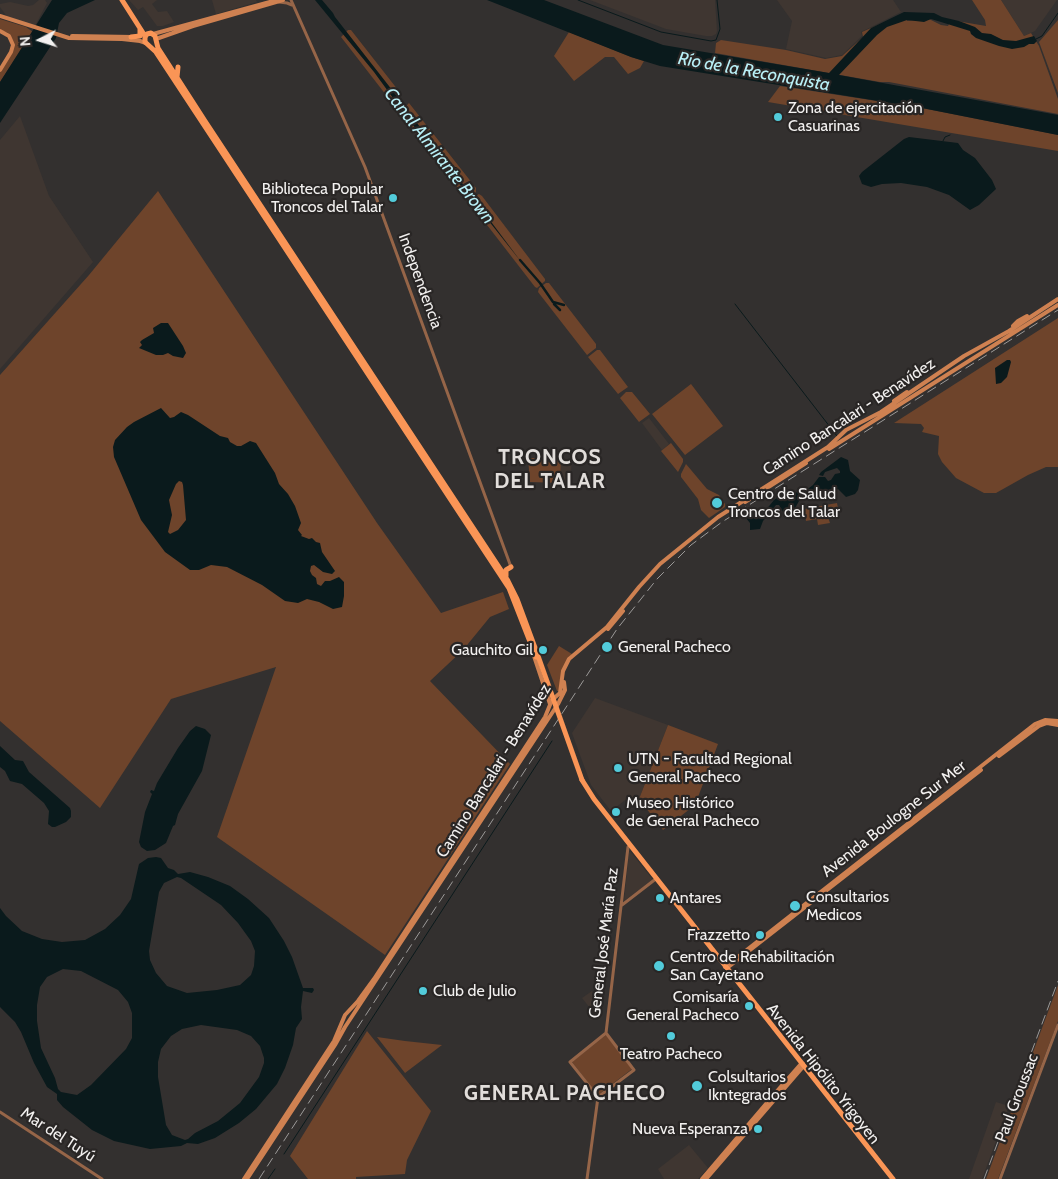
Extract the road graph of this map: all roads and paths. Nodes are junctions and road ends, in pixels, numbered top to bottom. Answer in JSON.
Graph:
{"nodes":[{"id":1,"x":290,"y":0,"type":"edge"},
{"id":2,"x":124,"y":1,"type":"edge"},
{"id":3,"x":280,"y":1,"type":"edge"},
{"id":4,"x":294,"y":7,"type":"junction"},
{"id":5,"x":1,"y":17,"type":"edge"},
{"id":6,"x":138,"y":24,"type":"junction"},
{"id":7,"x":0,"y":31,"type":"edge"},
{"id":8,"x":60,"y":35,"type":"junction"},
{"id":9,"x":132,"y":37,"type":"junction"},
{"id":10,"x":150,"y":39,"type":"junction"},
{"id":11,"x":162,"y":55,"type":"junction"},
{"id":12,"x":172,"y":59,"type":"dead end"},
{"id":13,"x":178,"y":67,"type":"dead end"},
{"id":14,"x":0,"y":70,"type":"edge"},
{"id":15,"x":177,"y":78,"type":"junction"},
{"id":16,"x":1058,"y":299,"type":"edge"},
{"id":17,"x":1058,"y":305,"type":"edge"},
{"id":18,"x":992,"y":347,"type":"junction"},
{"id":19,"x":967,"y":354,"type":"junction"},
{"id":20,"x":954,"y":363,"type":"junction"},
{"id":21,"x":941,"y":379,"type":"junction"},
{"id":22,"x":851,"y":427,"type":"junction"},
{"id":23,"x":861,"y":429,"type":"junction"},
{"id":24,"x":504,"y":563,"type":"dead end"},
{"id":25,"x":511,"y":567,"type":"joint"},
{"id":26,"x":498,"y":570,"type":"junction"},
{"id":27,"x":505,"y":573,"type":"junction"},
{"id":28,"x":508,"y":581,"type":"junction"},
{"id":29,"x":507,"y":590,"type":"joint"},
{"id":30,"x":537,"y":655,"type":"junction"},
{"id":31,"x":550,"y":704,"type":"junction"},
{"id":32,"x":555,"y":709,"type":"junction"},
{"id":33,"x":1058,"y":723,"type":"edge"},
{"id":34,"x":581,"y":780,"type":"junction"},
{"id":35,"x":628,"y":847,"type":"junction"},
{"id":36,"x":656,"y":879,"type":"junction"},
{"id":37,"x":622,"y":905,"type":"junction"},
{"id":38,"x":726,"y":968,"type":"junction"},
{"id":39,"x":349,"y":1010,"type":"junction"},
{"id":40,"x":354,"y":1015,"type":"junction"},
{"id":41,"x":343,"y":1018,"type":"junction"},
{"id":42,"x":350,"y":1020,"type":"junction"},
{"id":43,"x":1058,"y":1025,"type":"edge"},
{"id":44,"x":606,"y":1033,"type":"junction"},
{"id":45,"x":802,"y":1066,"type":"junction"},
{"id":46,"x":598,"y":1097,"type":"junction"},
{"id":47,"x":0,"y":1112,"type":"edge"},
{"id":48,"x":102,"y":1179,"type":"edge"},
{"id":49,"x":246,"y":1179,"type":"edge"},
{"id":50,"x":588,"y":1179,"type":"edge"},
{"id":51,"x":702,"y":1179,"type":"edge"},
{"id":52,"x":706,"y":1179,"type":"edge"},
{"id":53,"x":891,"y":1179,"type":"edge"},
{"id":54,"x":1000,"y":1179,"type":"edge"}],
"edges":[{"from":1,"to":4,"type":"street","name":"Independencia"},
{"from":2,"to":6,"type":"main road"},
{"from":2,"to":10,"type":"main road"},
{"from":3,"to":4,"type":"street"},
{"from":3,"to":10,"type":"main road"},
{"from":3,"to":10,"type":"main road"},
{"from":4,"to":25,"type":"street","name":"Independencia"},
{"from":5,"to":8,"type":"main road"},
{"from":6,"to":9,"type":"main road"},
{"from":6,"to":10,"type":"main road"},
{"from":7,"to":14,"type":"main road"},
{"from":8,"to":9,"type":"main road"},
{"from":8,"to":10,"type":"main road"},
{"from":9,"to":10,"type":"main road"},
{"from":10,"to":11,"type":"main road"},
{"from":10,"to":26,"type":"main road"},
{"from":11,"to":12,"type":"main road"},
{"from":11,"to":15,"type":"main road"},
{"from":13,"to":15,"type":"main road"},
{"from":15,"to":28,"type":"main road"},
{"from":16,"to":19,"type":"main road","name":"Camino Bancalari - Benavídez"},
{"from":17,"to":18,"type":"main road","name":"Camino Bancalari - Benavídez"},
{"from":18,"to":19,"type":"main road"},
{"from":18,"to":21,"type":"main road","name":"Camino Bancalari - Benavídez"},
{"from":19,"to":20,"type":"main road","name":"Camino Bancalari - Benavídez"},
{"from":20,"to":21,"type":"main road"},
{"from":20,"to":22,"type":"main road","name":"Camino Bancalari - Benavídez"},
{"from":21,"to":23,"type":"main road","name":"Camino Bancalari - Benavídez"},
{"from":22,"to":23,"type":"main road"},
{"from":22,"to":31,"type":"main road","name":"Camino Bancalari - Benavídez"},
{"from":23,"to":32,"type":"main road","name":"Camino Bancalari - Benavídez"},
{"from":24,"to":27,"type":"main road"},
{"from":25,"to":27,"type":"main road"},
{"from":26,"to":29,"type":"main road"},
{"from":26,"to":30,"type":"main road"},
{"from":27,"to":28,"type":"main road"},
{"from":28,"to":30,"type":"main road"},
{"from":29,"to":31,"type":"main road"},
{"from":30,"to":34,"type":"main road","bridge":true},
{"from":31,"to":32,"type":"main road"},
{"from":31,"to":39,"type":"main road","name":"Camino Bancalari - Benavídez"},
{"from":32,"to":40,"type":"main road","name":"Camino Bancalari - Benavídez"},
{"from":33,"to":38,"type":"main road","name":"Avenida Boulogne Sur Mer"},
{"from":34,"to":35,"type":"main road","name":"Avenida Hipólito Yrigoyen"},
{"from":34,"to":36,"type":"main road","name":"Avenida Hipólito Yrigoyen"},
{"from":35,"to":36,"type":"main road","name":"Avenida Hipólito Yrigoyen"},
{"from":35,"to":37,"type":"street","name":"General José María Paz"},
{"from":36,"to":37,"type":"street"},
{"from":36,"to":38,"type":"main road","name":"Avenida Hipólito Yrigoyen"},
{"from":37,"to":44,"type":"street","name":"General José María Paz"},
{"from":38,"to":45,"type":"main road","name":"Avenida Hipólito Yrigoyen"},
{"from":39,"to":40,"type":"main road"},
{"from":39,"to":41,"type":"main road","name":"Camino Bancalari - Benavídez"},
{"from":40,"to":42,"type":"main road","name":"Camino Bancalari - Benavídez"},
{"from":41,"to":42,"type":"main road"},
{"from":41,"to":49,"type":"main road","name":"Camino Bancalari - Benavídez"},
{"from":42,"to":49,"type":"main road","name":"Camino Bancalari - Benavídez"},
{"from":43,"to":54,"type":"street","name":"Paul Groussac"},
{"from":44,"to":46,"type":"street"},
{"from":44,"to":46,"type":"street"},
{"from":45,"to":51,"type":"main road"},
{"from":45,"to":52,"type":"main road"},
{"from":45,"to":53,"type":"main road","name":"Avenida Hipólito Yrigoyen"},
{"from":46,"to":50,"type":"street"},
{"from":47,"to":48,"type":"street","name":"Mar del Tuyú"}]}
